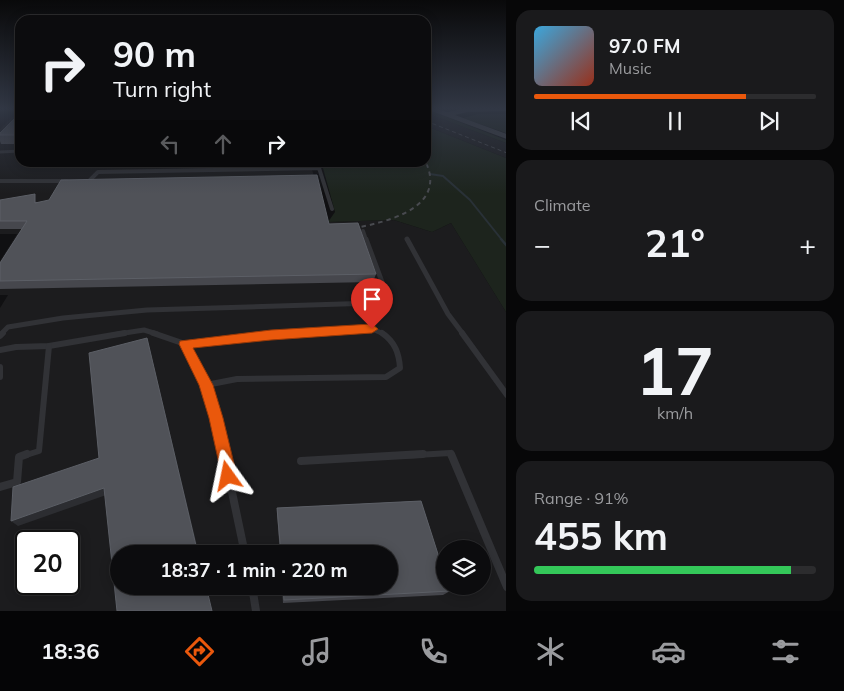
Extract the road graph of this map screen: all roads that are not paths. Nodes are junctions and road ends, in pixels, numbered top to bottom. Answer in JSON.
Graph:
{"nodes":[{"id":1,"x":15,"y":151,"type":"edge"},
{"id":2,"x":0,"y":152,"type":"edge"},
{"id":3,"x":0,"y":181,"type":"edge"},
{"id":4,"x":72,"y":181,"type":"edge"},
{"id":5,"x":81,"y":181,"type":"edge"},
{"id":6,"x":332,"y":210,"type":"dead end"},
{"id":7,"x":363,"y":231,"type":"edge"},
{"id":8,"x":407,"y":239,"type":"dead end"},
{"id":9,"x":0,"y":336,"type":"edge"},
{"id":10,"x":185,"y":344,"type":"junction"},
{"id":11,"x":49,"y":346,"type":"junction"},
{"id":12,"x":0,"y":350,"type":"edge"},
{"id":13,"x":0,"y":367,"type":"edge"},
{"id":14,"x":0,"y":377,"type":"edge"},
{"id":15,"x":206,"y":385,"type":"junction"},
{"id":16,"x":506,"y":395,"type":"edge"},
{"id":17,"x":301,"y":461,"type":"dead end"},
{"id":18,"x":0,"y":487,"type":"edge"},
{"id":19,"x":243,"y":545,"type":"edge"},
{"id":20,"x":506,"y":587,"type":"edge"},
{"id":21,"x":253,"y":595,"type":"edge"},
{"id":22,"x":256,"y":611,"type":"edge"}],
"edges":[{"from":1,"to":2,"type":"lane"},
{"from":3,"to":4,"type":"lane"},
{"from":5,"to":6,"type":"lane"},
{"from":7,"to":9,"type":"lane"},
{"from":8,"to":16,"type":"lane"},
{"from":10,"to":11,"type":"lane"},
{"from":10,"to":15,"type":"lane"},
{"from":10,"to":15,"type":"lane"},
{"from":11,"to":12,"type":"lane"},
{"from":11,"to":18,"type":"lane"},
{"from":13,"to":14,"type":"lane"},
{"from":15,"to":19,"type":"lane"},
{"from":17,"to":20,"type":"lane"},
{"from":21,"to":22,"type":"lane"}]}
